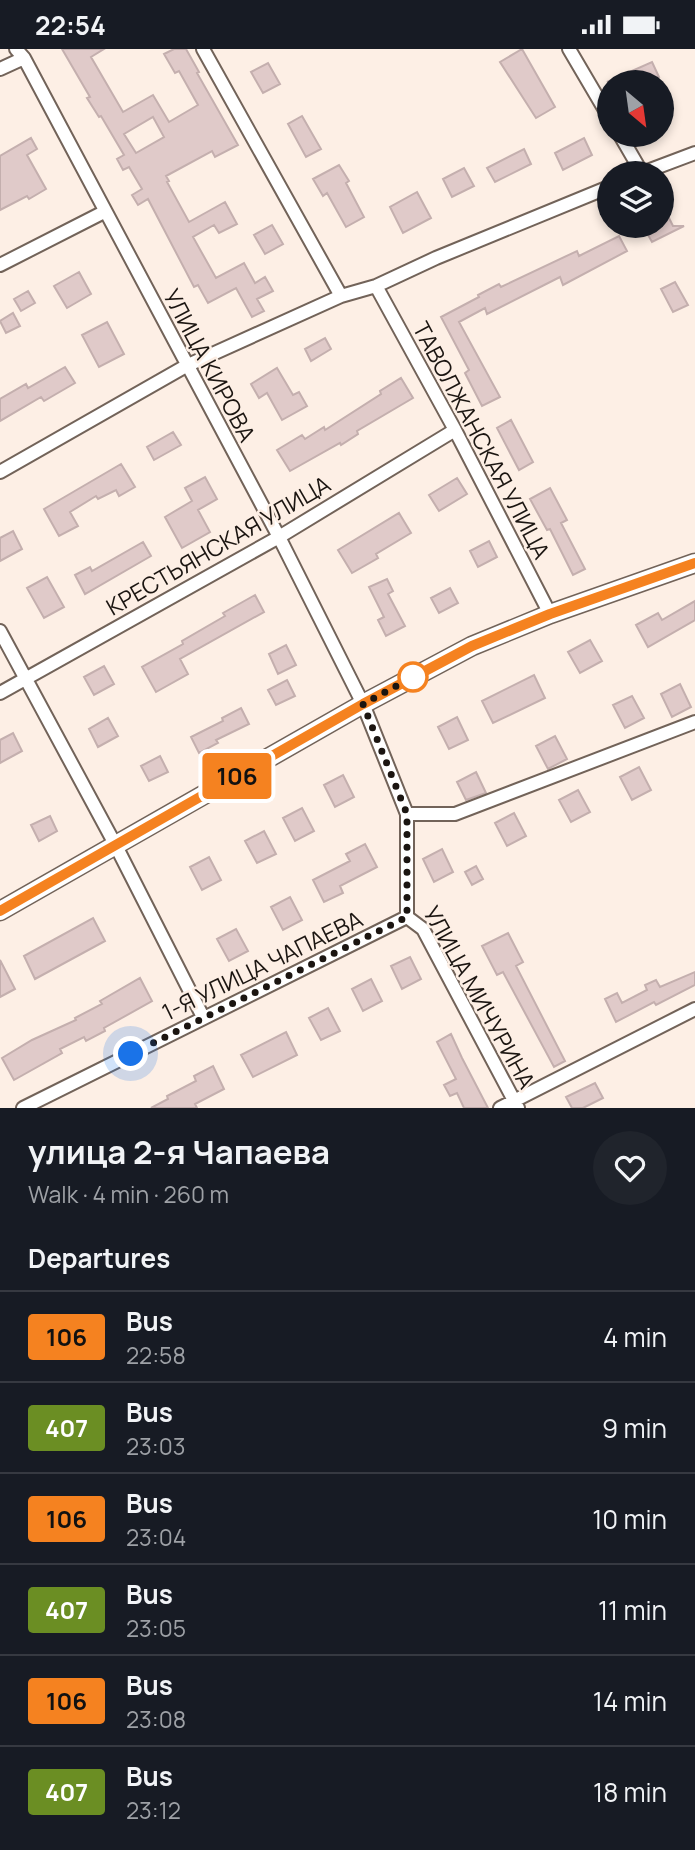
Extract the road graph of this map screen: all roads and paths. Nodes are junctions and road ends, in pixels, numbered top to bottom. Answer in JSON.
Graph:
{"nodes":[{"id":1,"x":203,"y":49,"type":"edge"},
{"id":2,"x":569,"y":49,"type":"edge"},
{"id":3,"x":20,"y":54,"type":"edge"},
{"id":4,"x":0,"y":69,"type":"edge"},
{"id":5,"x":597,"y":97,"type":"edge"},
{"id":6,"x":695,"y":153,"type":"edge"},
{"id":7,"x":674,"y":161,"type":"edge"},
{"id":8,"x":597,"y":192,"type":"edge"},
{"id":9,"x":104,"y":212,"type":"junction"},
{"id":10,"x":0,"y":265,"type":"edge"},
{"id":11,"x":376,"y":286,"type":"junction"},
{"id":12,"x":341,"y":296,"type":"junction"},
{"id":13,"x":186,"y":366,"type":"junction"},
{"id":14,"x":455,"y":430,"type":"junction"},
{"id":15,"x":0,"y":472,"type":"edge"},
{"id":16,"x":279,"y":537,"type":"junction"},
{"id":17,"x":695,"y":563,"type":"edge"},
{"id":18,"x":550,"y":614,"type":"junction"},
{"id":19,"x":0,"y":631,"type":"edge"},
{"id":20,"x":26,"y":678,"type":"junction"},
{"id":21,"x":0,"y":693,"type":"edge"},
{"id":22,"x":363,"y":704,"type":"junction"},
{"id":23,"x":695,"y":722,"type":"edge"},
{"id":24,"x":407,"y":814,"type":"junction"},
{"id":25,"x":116,"y":846,"type":"junction"},
{"id":26,"x":0,"y":911,"type":"edge"},
{"id":27,"x":407,"y":917,"type":"junction"},
{"id":28,"x":695,"y":1009,"type":"edge"},
{"id":29,"x":203,"y":1017,"type":"junction"},
{"id":30,"x":516,"y":1104,"type":"edge"},
{"id":31,"x":23,"y":1108,"type":"edge"},
{"id":32,"x":500,"y":1108,"type":"edge"}],
"edges":[{"from":1,"to":12,"type":"street"},
{"from":2,"to":5,"type":"street"},
{"from":3,"to":4,"type":"street"},
{"from":3,"to":9,"type":"street","name":"УЛИЦА КИРОВА"},
{"from":6,"to":7,"type":"street"},
{"from":8,"to":11,"type":"street"},
{"from":9,"to":10,"type":"street"},
{"from":9,"to":13,"type":"street","name":"УЛИЦА КИРОВА"},
{"from":11,"to":12,"type":"street"},
{"from":11,"to":14,"type":"street","name":"ТАВОЛЖАНСКАЯ УЛИЦА"},
{"from":12,"to":13,"type":"street"},
{"from":13,"to":15,"type":"street"},
{"from":13,"to":16,"type":"street","name":"УЛИЦА КИРОВА"},
{"from":14,"to":16,"type":"street","name":"КРЕСТЬЯНСКАЯ УЛИЦА"},
{"from":14,"to":18,"type":"street","name":"ТАВОЛЖАНСКАЯ УЛИЦА"},
{"from":16,"to":20,"type":"street","name":"КРЕСТЬЯНСКАЯ УЛИЦА"},
{"from":16,"to":22,"type":"street","name":"УЛИЦА КИРОВА"},
{"from":17,"to":18,"type":"main road"},
{"from":18,"to":22,"type":"main road"},
{"from":19,"to":20,"type":"street"},
{"from":20,"to":21,"type":"street","name":"КРЕСТЬЯНСКАЯ УЛИЦА"},
{"from":20,"to":25,"type":"street"},
{"from":22,"to":24,"type":"street","name":"УЛИЦА МИЧУРИНА"},
{"from":22,"to":25,"type":"main road"},
{"from":23,"to":24,"type":"street"},
{"from":24,"to":27,"type":"street","name":"УЛИЦА МИЧУРИНА"},
{"from":25,"to":26,"type":"main road"},
{"from":25,"to":29,"type":"street"},
{"from":27,"to":29,"type":"street","name":"1-Я УЛИЦА ЧАПАЕВА"},
{"from":27,"to":30,"type":"street","name":"УЛИЦА МИЧУРИНА"},
{"from":28,"to":30,"type":"street"},
{"from":29,"to":31,"type":"street","name":"1-Я УЛИЦА ЧАПАЕВА"},
{"from":30,"to":32,"type":"street"}]}
